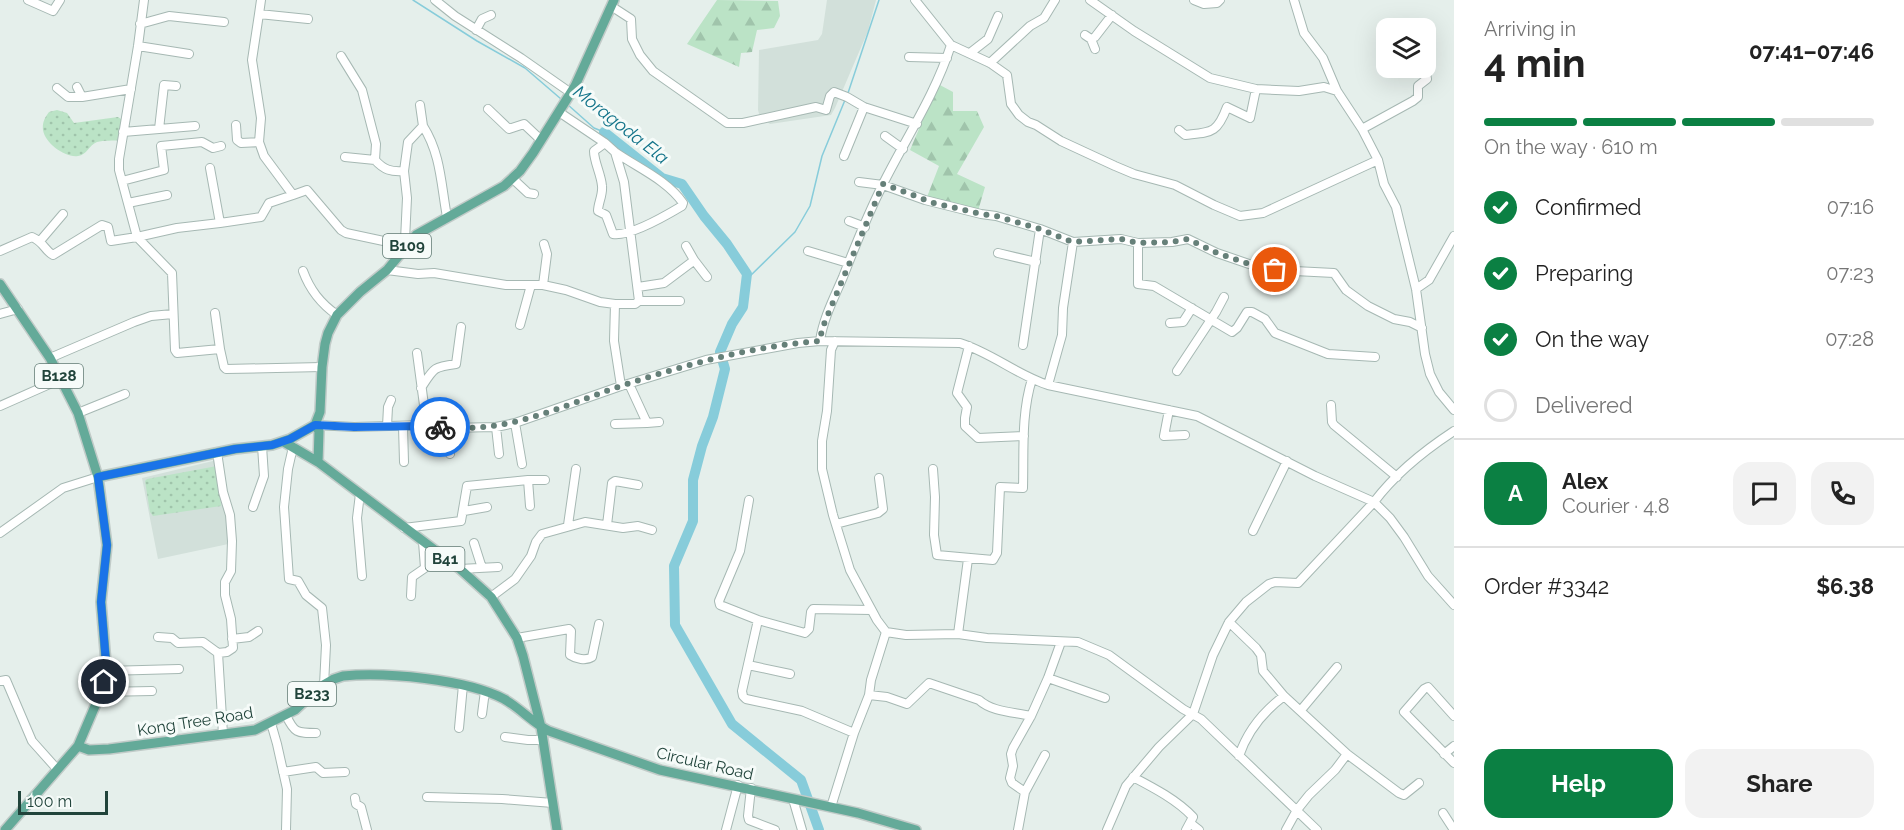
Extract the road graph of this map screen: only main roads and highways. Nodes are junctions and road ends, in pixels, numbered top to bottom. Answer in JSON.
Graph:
{"nodes":[{"id":1,"x":613,"y":3,"type":"edge"},
{"id":2,"x":0,"y":284,"type":"edge"},
{"id":3,"x":315,"y":425,"type":"junction"},
{"id":4,"x":284,"y":442,"type":"junction"},
{"id":5,"x":318,"y":462,"type":"junction"},
{"id":6,"x":98,"y":477,"type":"junction"},
{"id":7,"x":541,"y":727,"type":"junction"},
{"id":8,"x":78,"y":746,"type":"junction"},
{"id":9,"x":5,"y":830,"type":"edge"},
{"id":10,"x":557,"y":830,"type":"edge"},
{"id":11,"x":916,"y":830,"type":"edge"}],
"edges":[{"from":1,"to":3,"type":"main road","number":"B109"},
{"from":2,"to":6,"type":"main road","number":"B128"},
{"from":3,"to":4,"type":"main road"},
{"from":3,"to":5,"type":"main road"},
{"from":4,"to":5,"type":"main road","number":"B41"},
{"from":4,"to":6,"type":"main road"},
{"from":5,"to":7,"type":"main road","number":"B41"},
{"from":6,"to":8,"type":"main road","number":"B128"},
{"from":7,"to":8,"type":"main road","name":"Kong Tree Road","number":"B233"},
{"from":7,"to":10,"type":"main road","number":"B41"},
{"from":7,"to":11,"type":"main road","name":"Circular Road"},
{"from":8,"to":9,"type":"main road","number":"B128"}]}
